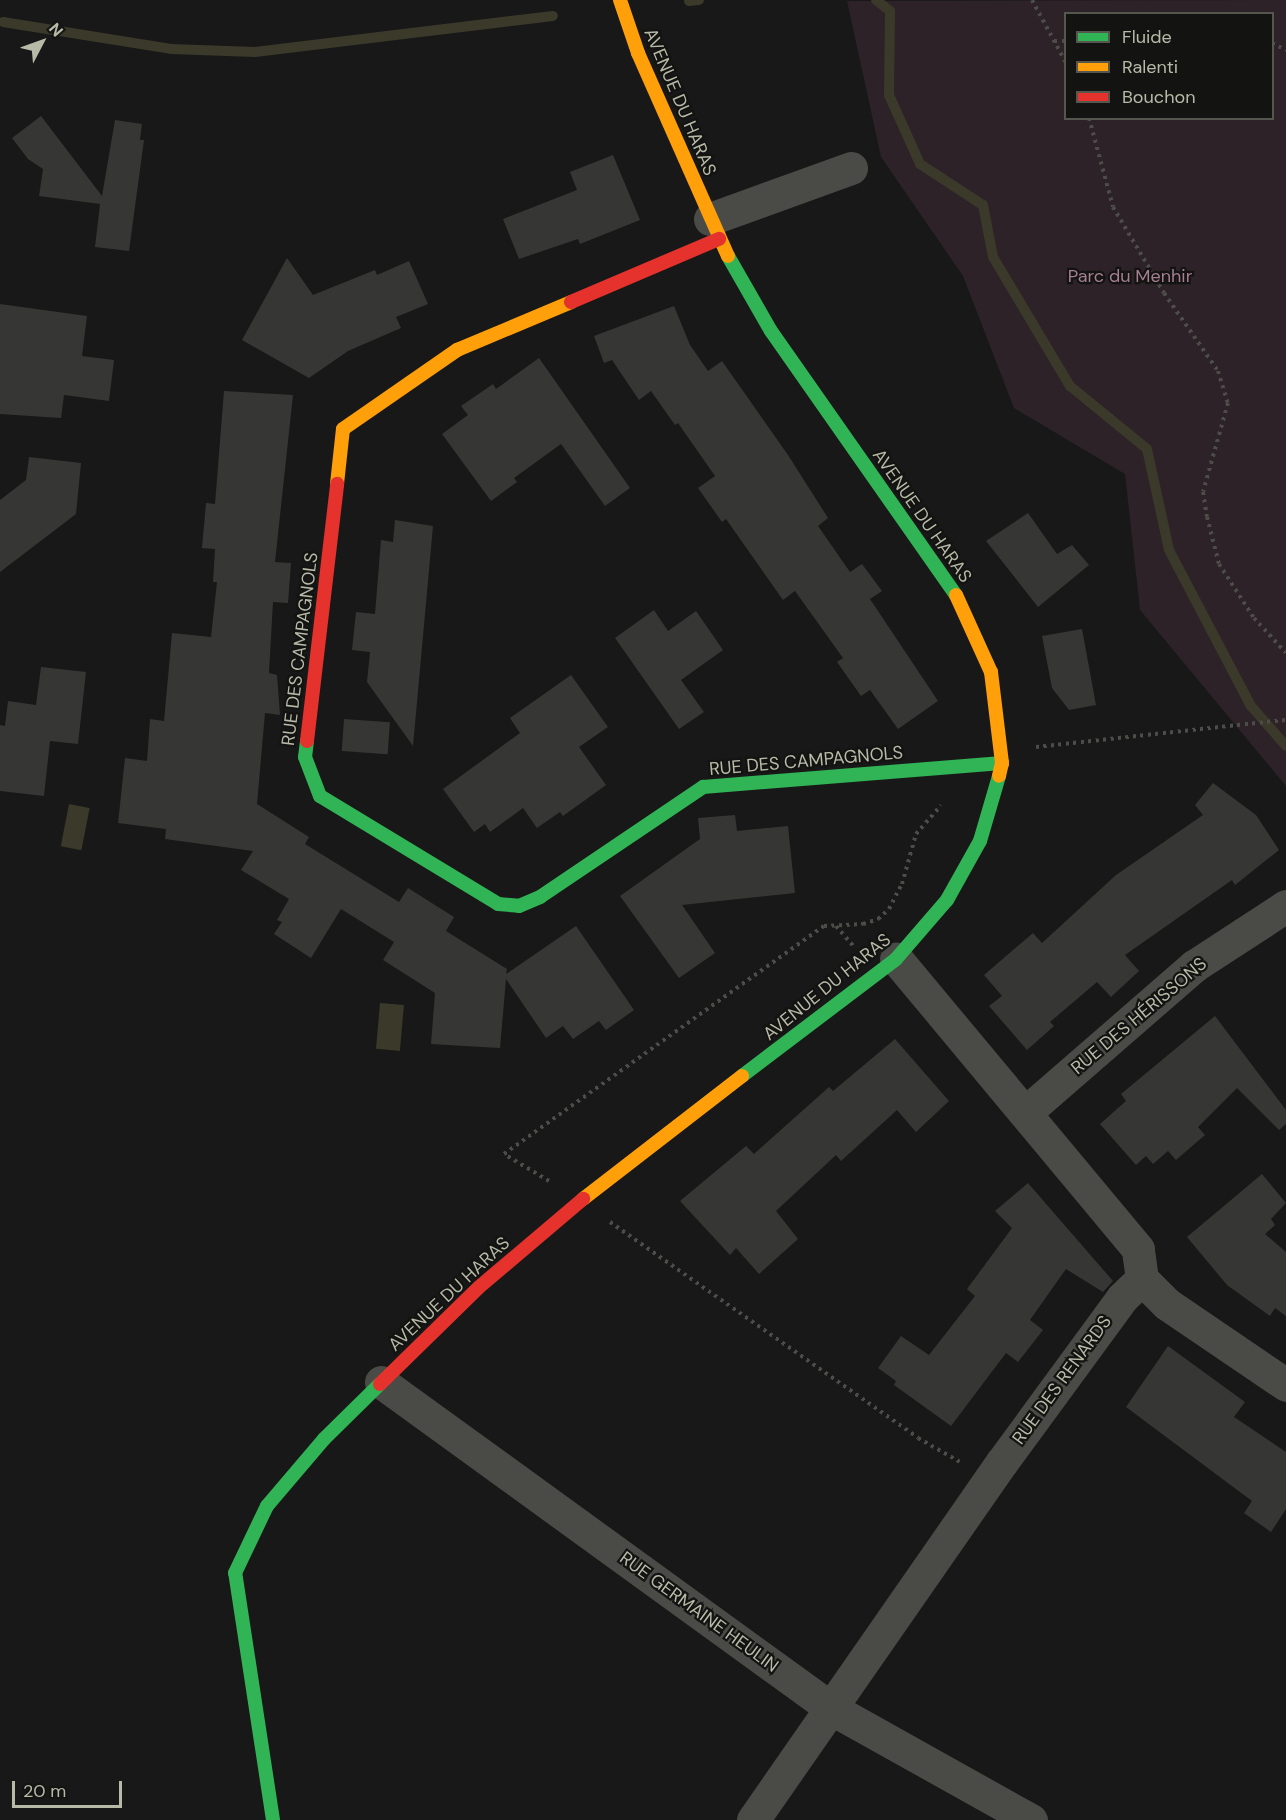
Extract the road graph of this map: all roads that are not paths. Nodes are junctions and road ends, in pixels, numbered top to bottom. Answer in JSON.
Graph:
{"nodes":[{"id":1,"x":620,"y":0,"type":"edge"},
{"id":2,"x":851,"y":168,"type":"dead end"},
{"id":3,"x":714,"y":229,"type":"junction"},
{"id":4,"x":1002,"y":763,"type":"junction"},
{"id":5,"x":1286,"y":906,"type":"edge"},
{"id":6,"x":896,"y":959,"type":"junction"},
{"id":7,"x":1026,"y":1112,"type":"junction"},
{"id":8,"x":1142,"y":1279,"type":"junction"},
{"id":9,"x":381,"y":1382,"type":"junction"},
{"id":10,"x":1286,"y":1385,"type":"edge"},
{"id":11,"x":832,"y":1709,"type":"junction"},
{"id":12,"x":273,"y":1820,"type":"edge"},
{"id":13,"x":753,"y":1820,"type":"edge"},
{"id":14,"x":1031,"y":1820,"type":"edge"}],
"edges":[{"from":1,"to":3,"type":"street","name":"AVENUE DU HARAS"},
{"from":2,"to":3,"type":"street"},
{"from":3,"to":4,"type":"street","name":"AVENUE DU HARAS"},
{"from":3,"to":4,"type":"street","name":"RUE DES CAMPAGNOLS"},
{"from":4,"to":6,"type":"street","name":"AVENUE DU HARAS"},
{"from":5,"to":7,"type":"street","name":"RUE DES HÉRISSONS"},
{"from":6,"to":7,"type":"street"},
{"from":6,"to":9,"type":"street","name":"AVENUE DU HARAS"},
{"from":7,"to":8,"type":"street"},
{"from":8,"to":10,"type":"street"},
{"from":8,"to":11,"type":"street","name":"RUE DES RENARDS"},
{"from":9,"to":11,"type":"street","name":"RUE GERMAINE HEULIN"},
{"from":9,"to":12,"type":"street","name":"AVENUE DU HARAS"},
{"from":11,"to":13,"type":"street","name":"RUE DES RENARDS"},
{"from":11,"to":14,"type":"street","name":"RUE GERMAINE HEULIN"}]}
